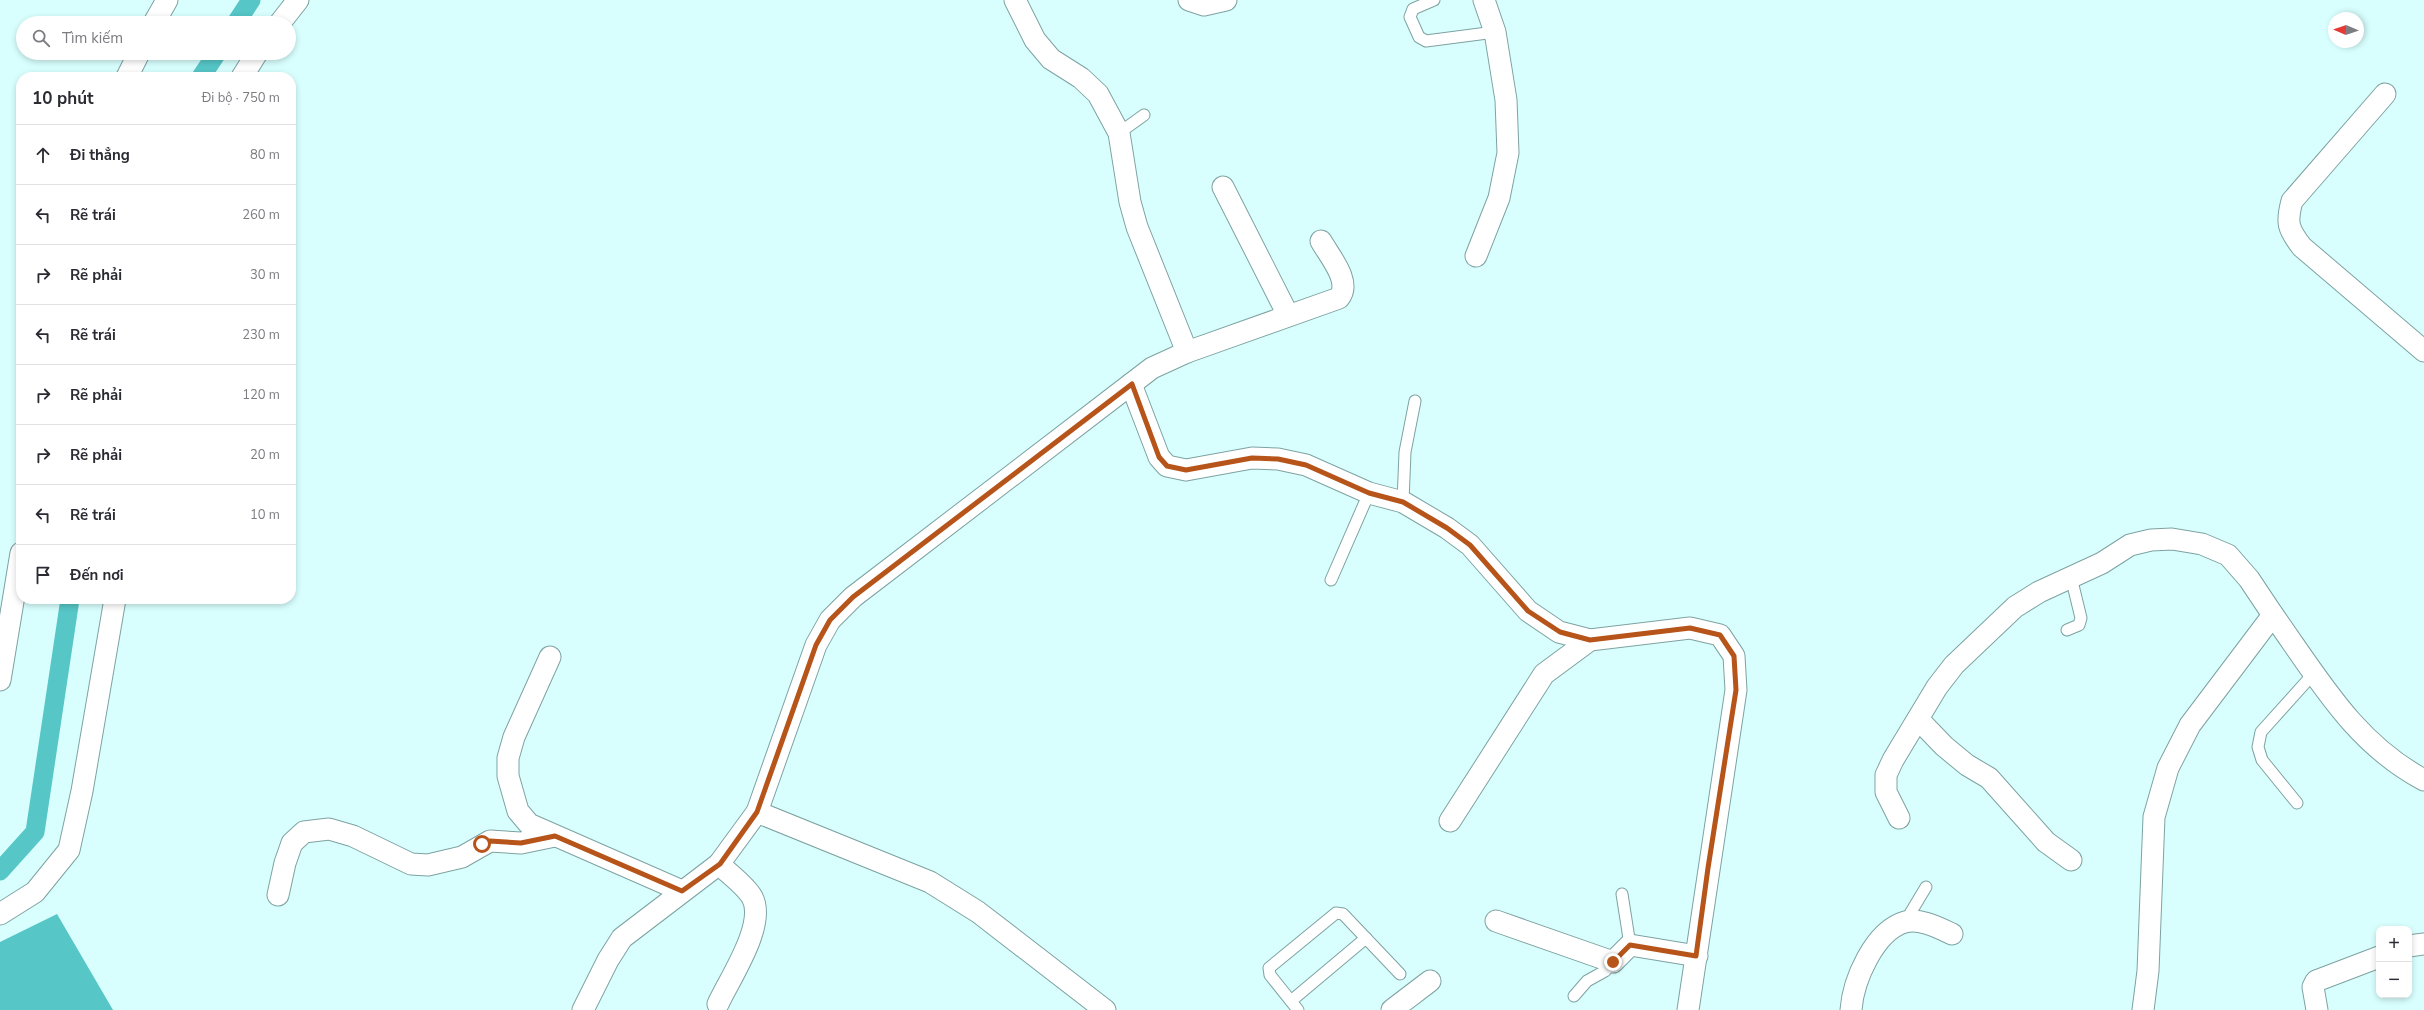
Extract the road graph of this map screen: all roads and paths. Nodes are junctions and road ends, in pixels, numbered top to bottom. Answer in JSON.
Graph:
{"nodes":[{"id":1,"x":168,"y":0,"type":"edge"},
{"id":2,"x":298,"y":0,"type":"edge"},
{"id":3,"x":1015,"y":0,"type":"edge"},
{"id":4,"x":1189,"y":0,"type":"edge"},
{"id":5,"x":1226,"y":0,"type":"edge"},
{"id":6,"x":1434,"y":0,"type":"edge"},
{"id":7,"x":1484,"y":0,"type":"edge"},
{"id":8,"x":158,"y":16,"type":"edge"},
{"id":9,"x":285,"y":16,"type":"edge"},
{"id":10,"x":1495,"y":32,"type":"junction"},
{"id":11,"x":135,"y":60,"type":"edge"},
{"id":12,"x":253,"y":60,"type":"edge"},
{"id":13,"x":129,"y":72,"type":"edge"},
{"id":14,"x":245,"y":72,"type":"edge"},
{"id":15,"x":2385,"y":94,"type":"dead end"},
{"id":16,"x":1144,"y":115,"type":"dead end"},
{"id":17,"x":1119,"y":133,"type":"junction"},
{"id":18,"x":1223,"y":187,"type":"dead end"},
{"id":19,"x":1321,"y":241,"type":"dead end"},
{"id":20,"x":1476,"y":256,"type":"dead end"},
{"id":21,"x":1288,"y":315,"type":"junction"},
{"id":22,"x":2424,"y":351,"type":"edge"},
{"id":23,"x":1187,"y":352,"type":"junction"},
{"id":24,"x":1132,"y":384,"type":"junction"},
{"id":25,"x":1415,"y":401,"type":"dead end"},
{"id":26,"x":1369,"y":493,"type":"junction"},
{"id":27,"x":1403,"y":502,"type":"junction"},
{"id":28,"x":2071,"y":577,"type":"junction"},
{"id":29,"x":1331,"y":580,"type":"dead end"},
{"id":30,"x":16,"y":583,"type":"edge"},
{"id":31,"x":114,"y":604,"type":"edge"},
{"id":32,"x":2273,"y":615,"type":"junction"},
{"id":33,"x":2067,"y":630,"type":"dead end"},
{"id":34,"x":1590,"y":640,"type":"junction"},
{"id":35,"x":550,"y":656,"type":"dead end"},
{"id":36,"x":2314,"y":673,"type":"junction"},
{"id":37,"x":0,"y":680,"type":"edge"},
{"id":38,"x":1918,"y":719,"type":"junction"},
{"id":39,"x":2424,"y":780,"type":"edge"},
{"id":40,"x":2297,"y":803,"type":"dead end"},
{"id":41,"x":757,"y":812,"type":"junction"},
{"id":42,"x":1899,"y":818,"type":"dead end"},
{"id":43,"x":1450,"y":821,"type":"dead end"},
{"id":44,"x":555,"y":836,"type":"junction"},
{"id":45,"x":2071,"y":860,"type":"dead end"},
{"id":46,"x":720,"y":864,"type":"junction"},
{"id":47,"x":1926,"y":887,"type":"dead end"},
{"id":48,"x":682,"y":891,"type":"junction"},
{"id":49,"x":1622,"y":894,"type":"dead end"},
{"id":50,"x":278,"y":895,"type":"dead end"},
{"id":51,"x":0,"y":914,"type":"edge"},
{"id":52,"x":1496,"y":921,"type":"dead end"},
{"id":53,"x":1905,"y":922,"type":"junction"},
{"id":54,"x":1952,"y":934,"type":"dead end"},
{"id":55,"x":1366,"y":938,"type":"junction"},
{"id":56,"x":2424,"y":944,"type":"edge"},
{"id":57,"x":1630,"y":945,"type":"junction"},
{"id":58,"x":2412,"y":946,"type":"edge"},
{"id":59,"x":1696,"y":956,"type":"junction"},
{"id":60,"x":2376,"y":958,"type":"edge"},
{"id":61,"x":1613,"y":962,"type":"junction"},
{"id":62,"x":1400,"y":974,"type":"dead end"},
{"id":63,"x":1430,"y":981,"type":"dead end"},
{"id":64,"x":1574,"y":996,"type":"dead end"},
{"id":65,"x":718,"y":1004,"type":"dead end"},
{"id":66,"x":1294,"y":1006,"type":"edge"},
{"id":67,"x":583,"y":1010,"type":"edge"},
{"id":68,"x":1104,"y":1010,"type":"edge"},
{"id":69,"x":1392,"y":1010,"type":"edge"},
{"id":70,"x":1688,"y":1010,"type":"edge"},
{"id":71,"x":1851,"y":1010,"type":"edge"},
{"id":72,"x":2144,"y":1010,"type":"edge"},
{"id":73,"x":2317,"y":1010,"type":"edge"}],
"edges":[{"from":1,"to":8,"type":"street"},
{"from":2,"to":9,"type":"street"},
{"from":3,"to":17,"type":"street"},
{"from":4,"to":5,"type":"street"},
{"from":6,"to":10,"type":"lane"},
{"from":7,"to":10,"type":"street"},
{"from":10,"to":20,"type":"street"},
{"from":11,"to":13,"type":"street"},
{"from":12,"to":14,"type":"street"},
{"from":15,"to":22,"type":"street"},
{"from":16,"to":17,"type":"lane"},
{"from":17,"to":23,"type":"street"},
{"from":18,"to":21,"type":"street"},
{"from":19,"to":21,"type":"street"},
{"from":21,"to":23,"type":"street"},
{"from":23,"to":24,"type":"street"},
{"from":24,"to":26,"type":"street"},
{"from":24,"to":41,"type":"street"},
{"from":25,"to":27,"type":"lane"},
{"from":26,"to":27,"type":"street"},
{"from":26,"to":29,"type":"lane"},
{"from":27,"to":34,"type":"street"},
{"from":28,"to":32,"type":"street"},
{"from":28,"to":33,"type":"lane"},
{"from":28,"to":38,"type":"street"},
{"from":30,"to":37,"type":"street"},
{"from":31,"to":51,"type":"street"},
{"from":32,"to":36,"type":"street"},
{"from":32,"to":72,"type":"street"},
{"from":34,"to":43,"type":"street"},
{"from":34,"to":59,"type":"street"},
{"from":35,"to":44,"type":"street"},
{"from":36,"to":39,"type":"street"},
{"from":36,"to":40,"type":"lane"},
{"from":38,"to":42,"type":"street"},
{"from":38,"to":45,"type":"street"},
{"from":41,"to":46,"type":"street"},
{"from":41,"to":68,"type":"street"},
{"from":44,"to":48,"type":"street"},
{"from":44,"to":50,"type":"street"},
{"from":46,"to":48,"type":"street"},
{"from":46,"to":65,"type":"street"},
{"from":47,"to":53,"type":"lane"},
{"from":48,"to":67,"type":"street"},
{"from":49,"to":57,"type":"lane"},
{"from":52,"to":61,"type":"street"},
{"from":53,"to":54,"type":"street"},
{"from":53,"to":71,"type":"street"},
{"from":55,"to":62,"type":"lane"},
{"from":55,"to":66,"type":"lane"},
{"from":55,"to":66,"type":"lane"},
{"from":56,"to":58,"type":"street"},
{"from":57,"to":59,"type":"street"},
{"from":57,"to":61,"type":"street"},
{"from":59,"to":70,"type":"street"},
{"from":60,"to":73,"type":"street"},
{"from":61,"to":64,"type":"lane"},
{"from":63,"to":69,"type":"street"}]}
